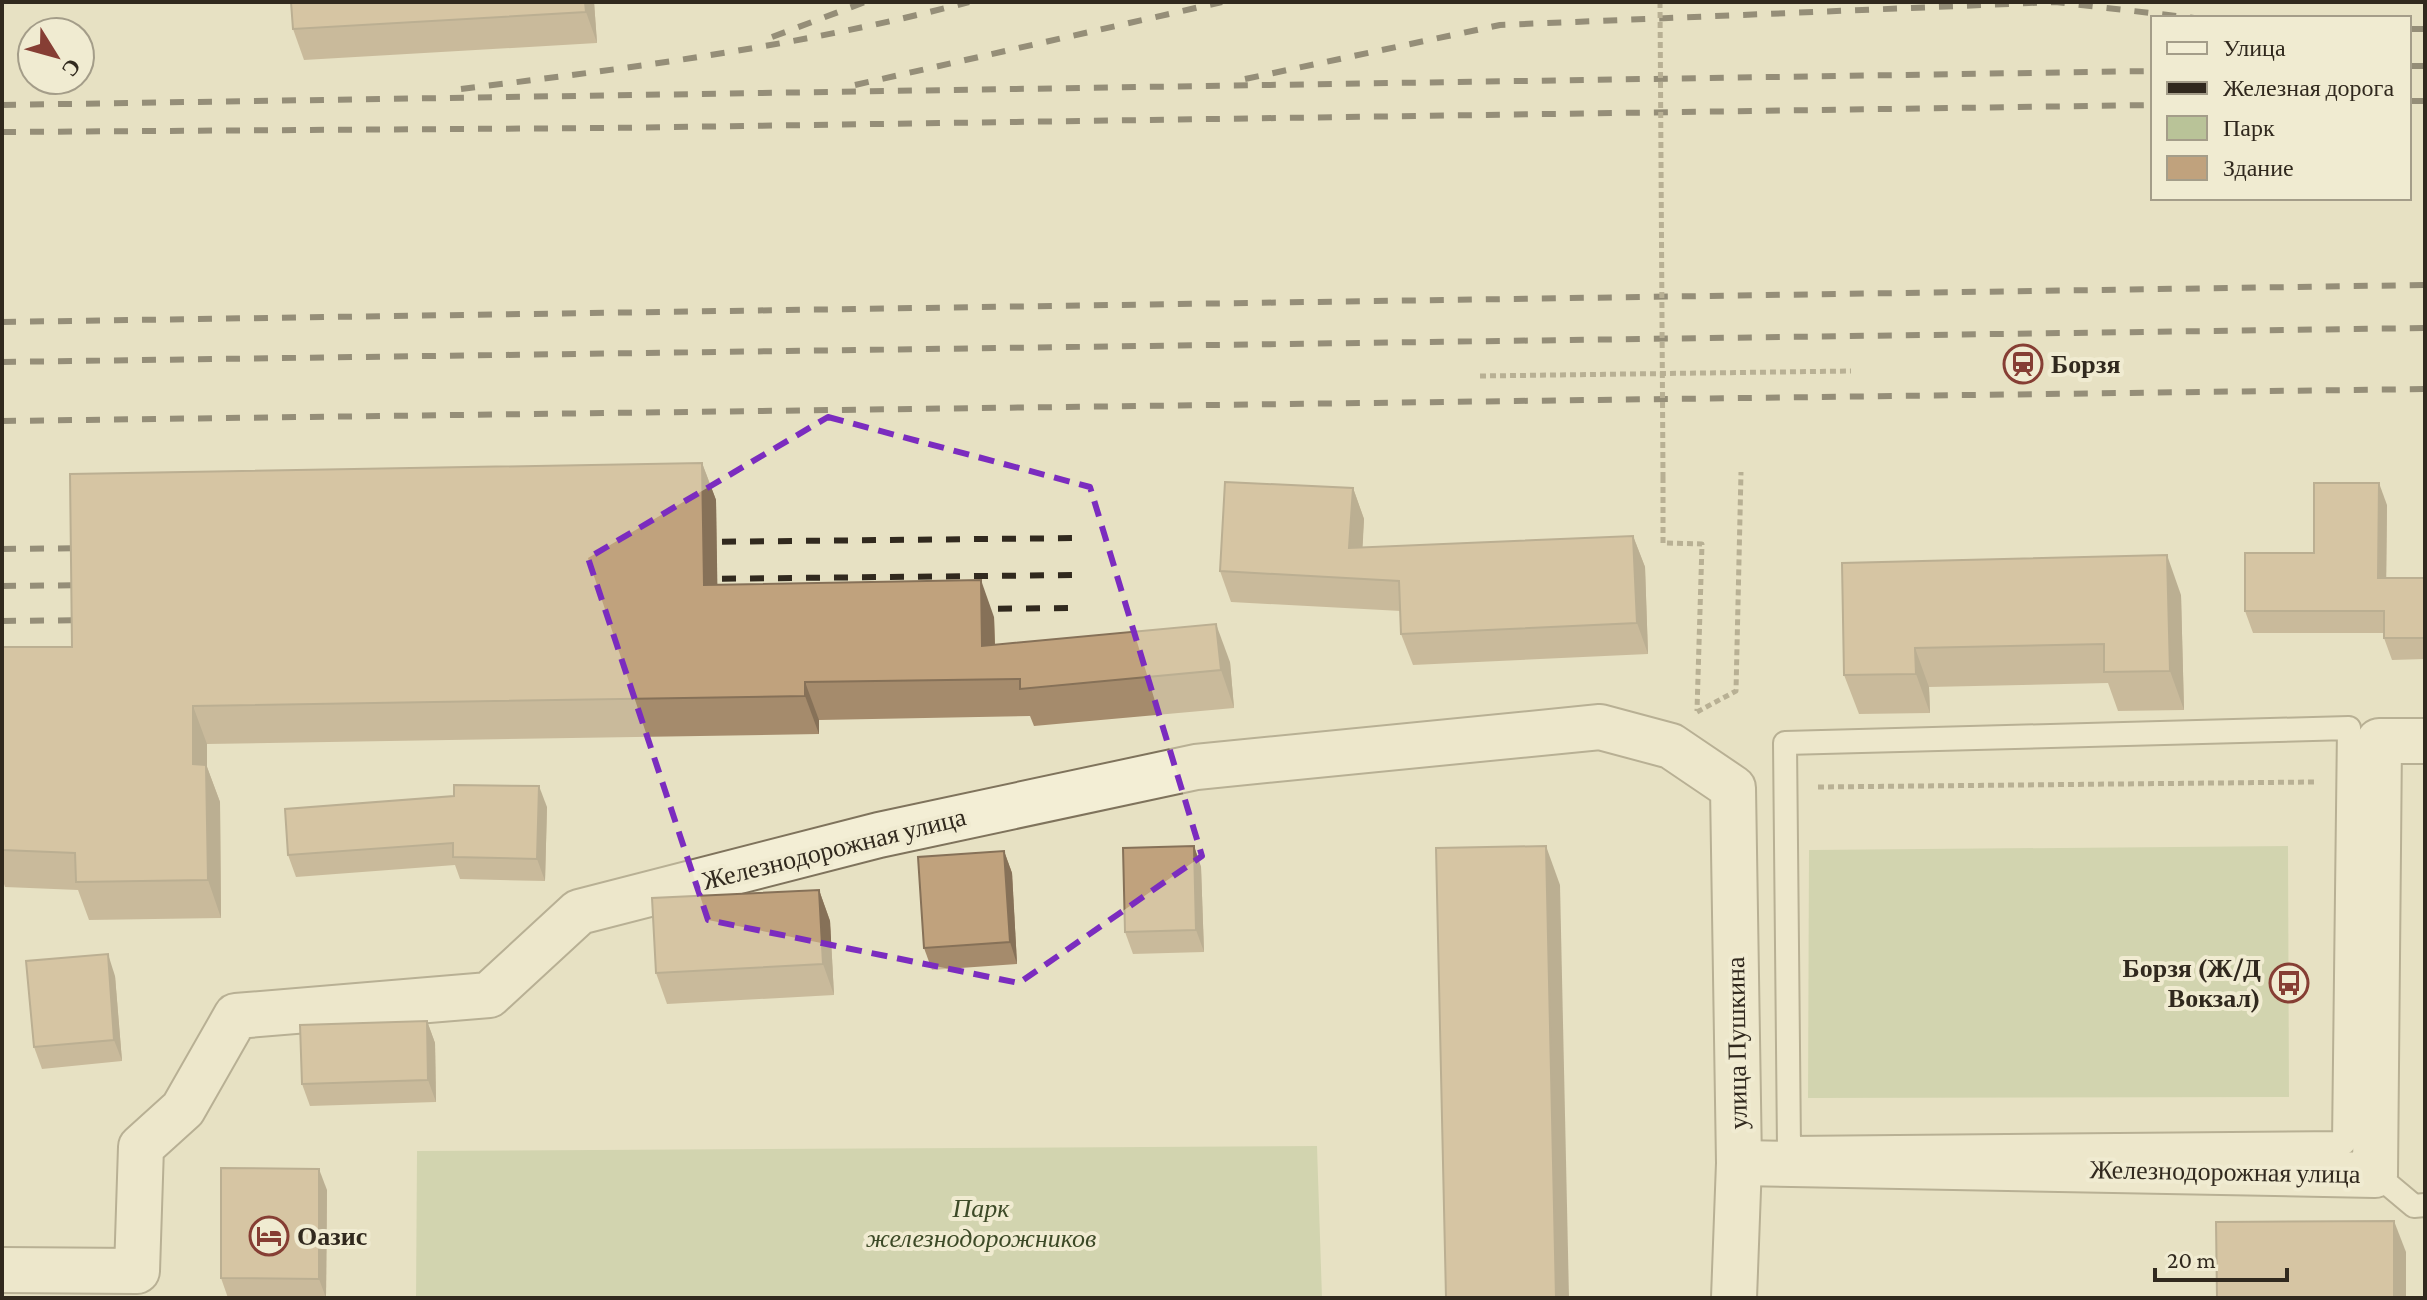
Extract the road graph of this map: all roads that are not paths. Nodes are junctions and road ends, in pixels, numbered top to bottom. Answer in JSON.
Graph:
{"nodes":[{"id":1,"x":2425,"y":741,"type":"edge"},
{"id":2,"x":1733,"y":788,"type":"joint"},
{"id":3,"x":2344,"y":1143,"type":"junction"},
{"id":4,"x":1739,"y":1163,"type":"junction"},
{"id":5,"x":2375,"y":1175,"type":"junction"},
{"id":6,"x":2425,"y":1205,"type":"edge"},
{"id":7,"x":2,"y":1270,"type":"edge"},
{"id":8,"x":1734,"y":1298,"type":"edge"}],
"edges":[{"from":1,"to":5,"type":"street","name":"Железнодорожная улица"},
{"from":2,"to":4,"type":"street","name":"улица Пушкина"},
{"from":2,"to":7,"type":"street","name":"Железнодорожная улица"},
{"from":3,"to":3,"type":"lane"},
{"from":3,"to":5,"type":"lane"},
{"from":4,"to":5,"type":"street","name":"Железнодорожная улица"},
{"from":4,"to":8,"type":"street","name":"улица Пушкина"},
{"from":5,"to":6,"type":"lane"}]}
